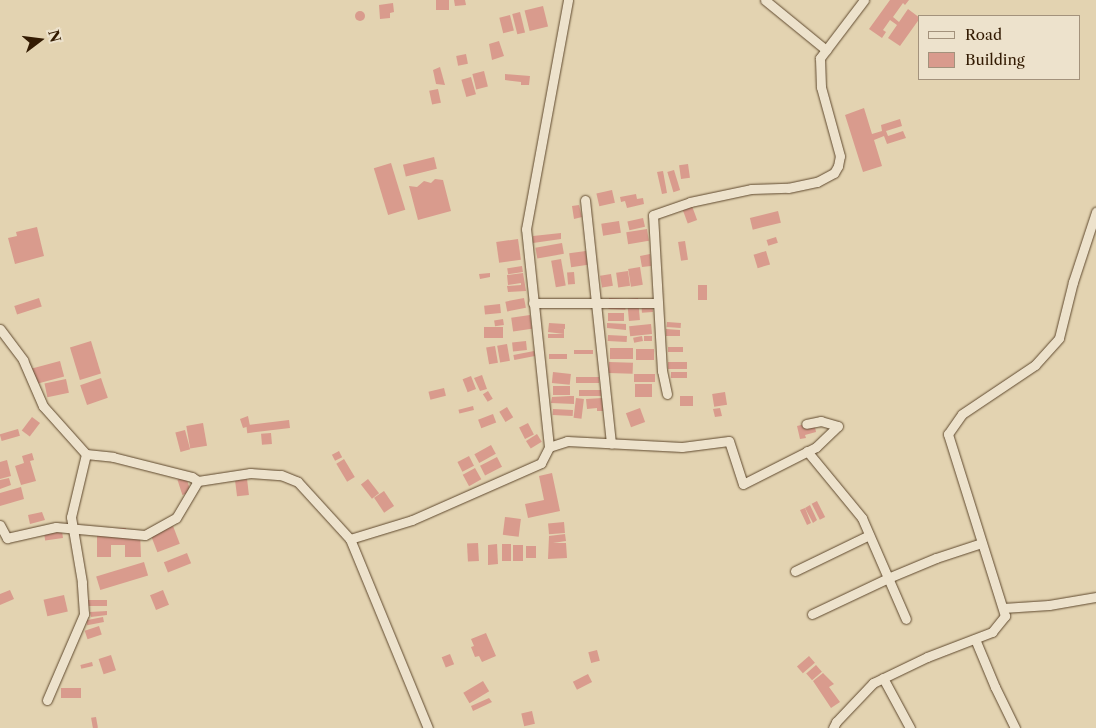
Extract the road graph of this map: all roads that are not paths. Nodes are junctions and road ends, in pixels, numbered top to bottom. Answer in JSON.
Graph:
{"nodes":[{"id":1,"x":568,"y":0,"type":"edge"},
{"id":2,"x":765,"y":0,"type":"edge"},
{"id":3,"x":864,"y":0,"type":"edge"},
{"id":4,"x":826,"y":50,"type":"junction"},
{"id":5,"x":585,"y":200,"type":"dead end"},
{"id":6,"x":1096,"y":212,"type":"edge"},
{"id":7,"x":533,"y":303,"type":"junction"},
{"id":8,"x":657,"y":303,"type":"junction"},
{"id":9,"x":596,"y":304,"type":"junction"},
{"id":10,"x":0,"y":329,"type":"edge"},
{"id":11,"x":667,"y":394,"type":"dead end"},
{"id":12,"x":806,"y":424,"type":"dead end"},
{"id":13,"x":611,"y":444,"type":"junction"},
{"id":14,"x":549,"y":447,"type":"junction"},
{"id":15,"x":807,"y":451,"type":"junction"},
{"id":16,"x":86,"y":454,"type":"junction"},
{"id":17,"x":198,"y":481,"type":"junction"},
{"id":18,"x":0,"y":525,"type":"edge"},
{"id":19,"x":73,"y":528,"type":"junction"},
{"id":20,"x":869,"y":535,"type":"junction"},
{"id":21,"x":350,"y":539,"type":"junction"},
{"id":22,"x":982,"y":543,"type":"junction"},
{"id":23,"x":795,"y":571,"type":"dead end"},
{"id":24,"x":888,"y":578,"type":"junction"},
{"id":25,"x":1096,"y":596,"type":"edge"},
{"id":26,"x":1003,"y":608,"type":"junction"},
{"id":27,"x":812,"y":614,"type":"dead end"},
{"id":28,"x":906,"y":619,"type":"dead end"},
{"id":29,"x":975,"y":639,"type":"junction"},
{"id":30,"x":883,"y":678,"type":"junction"},
{"id":31,"x":47,"y":700,"type":"dead end"},
{"id":32,"x":428,"y":728,"type":"edge"},
{"id":33,"x":834,"y":728,"type":"edge"},
{"id":34,"x":910,"y":728,"type":"edge"},
{"id":35,"x":1015,"y":728,"type":"edge"}],
"edges":[{"from":1,"to":7,"type":"street"},
{"from":2,"to":4,"type":"street"},
{"from":3,"to":4,"type":"street"},
{"from":4,"to":8,"type":"street"},
{"from":5,"to":9,"type":"street"},
{"from":6,"to":22,"type":"street"},
{"from":7,"to":9,"type":"street"},
{"from":7,"to":14,"type":"street"},
{"from":8,"to":9,"type":"street"},
{"from":8,"to":11,"type":"street"},
{"from":9,"to":13,"type":"street"},
{"from":10,"to":16,"type":"street"},
{"from":12,"to":15,"type":"street"},
{"from":13,"to":14,"type":"street"},
{"from":13,"to":15,"type":"street"},
{"from":14,"to":21,"type":"street"},
{"from":15,"to":20,"type":"street"},
{"from":16,"to":17,"type":"street"},
{"from":16,"to":19,"type":"street"},
{"from":17,"to":19,"type":"street"},
{"from":17,"to":21,"type":"street"},
{"from":18,"to":19,"type":"street"},
{"from":19,"to":31,"type":"street"},
{"from":20,"to":23,"type":"street"},
{"from":20,"to":24,"type":"street"},
{"from":21,"to":32,"type":"street"},
{"from":22,"to":24,"type":"street"},
{"from":22,"to":26,"type":"street"},
{"from":24,"to":27,"type":"street"},
{"from":24,"to":28,"type":"street"},
{"from":25,"to":26,"type":"street"},
{"from":26,"to":29,"type":"street"},
{"from":29,"to":30,"type":"street"},
{"from":29,"to":35,"type":"street"},
{"from":30,"to":33,"type":"street"},
{"from":30,"to":34,"type":"street"}]}
